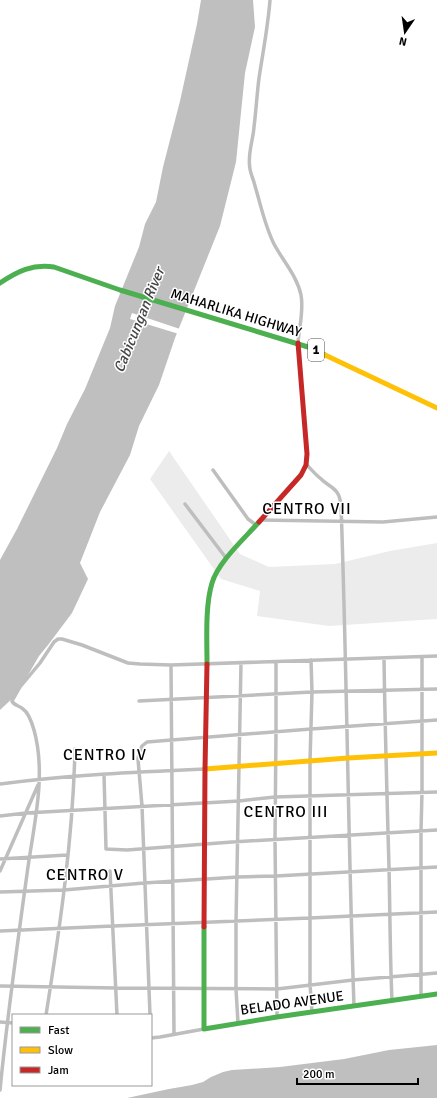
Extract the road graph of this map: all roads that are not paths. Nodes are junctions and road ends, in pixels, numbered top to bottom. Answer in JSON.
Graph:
{"nodes":[{"id":1,"x":270,"y":0,"type":"edge"},
{"id":2,"x":0,"y":282,"type":"edge"},
{"id":3,"x":298,"y":344,"type":"junction"},
{"id":4,"x":437,"y":408,"type":"edge"},
{"id":5,"x":306,"y":464,"type":"junction"},
{"id":6,"x":213,"y":470,"type":"dead end"},
{"id":7,"x":185,"y":504,"type":"dead end"},
{"id":8,"x":437,"y":518,"type":"edge"},
{"id":9,"x":260,"y":520,"type":"junction"},
{"id":10,"x":341,"y":522,"type":"junction"},
{"id":11,"x":256,"y":525,"type":"junction"},
{"id":12,"x":226,"y":558,"type":"junction"},
{"id":13,"x":437,"y":656,"type":"edge"},
{"id":14,"x":422,"y":657,"type":"junction"},
{"id":15,"x":384,"y":658,"type":"junction"},
{"id":16,"x":311,"y":660,"type":"junction"},
{"id":17,"x":345,"y":660,"type":"junction"},
{"id":18,"x":276,"y":662,"type":"junction"},
{"id":19,"x":242,"y":663,"type":"junction"},
{"id":20,"x":171,"y":665,"type":"junction"},
{"id":21,"x":207,"y":665,"type":"junction"},
{"id":22,"x":422,"y":689,"type":"junction"},
{"id":23,"x":437,"y":689,"type":"edge"},
{"id":24,"x":384,"y":690,"type":"junction"},
{"id":25,"x":312,"y":692,"type":"junction"},
{"id":26,"x":346,"y":692,"type":"junction"},
{"id":27,"x":276,"y":694,"type":"junction"},
{"id":28,"x":240,"y":696,"type":"junction"},
{"id":29,"x":206,"y":698,"type":"junction"},
{"id":30,"x":172,"y":699,"type":"junction"},
{"id":31,"x":139,"y":701,"type":"dead end"},
{"id":32,"x":437,"y":720,"type":"edge"},
{"id":33,"x":422,"y":721,"type":"junction"},
{"id":34,"x":384,"y":723,"type":"junction"},
{"id":35,"x":347,"y":726,"type":"junction"},
{"id":36,"x":311,"y":729,"type":"junction"},
{"id":37,"x":276,"y":732,"type":"junction"},
{"id":38,"x":240,"y":735,"type":"junction"},
{"id":39,"x":206,"y":737,"type":"junction"},
{"id":40,"x":172,"y":740,"type":"junction"},
{"id":41,"x":75,"y":749,"type":"dead end"},
{"id":42,"x":422,"y":753,"type":"junction"},
{"id":43,"x":437,"y":753,"type":"edge"},
{"id":44,"x":385,"y":756,"type":"junction"},
{"id":45,"x":348,"y":758,"type":"junction"},
{"id":46,"x":310,"y":761,"type":"junction"},
{"id":47,"x":275,"y":763,"type":"junction"},
{"id":48,"x":239,"y":767,"type":"junction"},
{"id":49,"x":205,"y":769,"type":"junction"},
{"id":50,"x":172,"y":770,"type":"junction"},
{"id":51,"x":140,"y":772,"type":"junction"},
{"id":52,"x":104,"y":774,"type":"junction"},
{"id":53,"x":75,"y":777,"type":"junction"},
{"id":54,"x":39,"y":781,"type":"junction"},
{"id":55,"x":0,"y":784,"type":"edge"},
{"id":56,"x":422,"y":792,"type":"junction"},
{"id":57,"x":437,"y":792,"type":"edge"},
{"id":58,"x":387,"y":793,"type":"junction"},
{"id":59,"x":348,"y":795,"type":"junction"},
{"id":60,"x":310,"y":796,"type":"junction"},
{"id":61,"x":276,"y":797,"type":"junction"},
{"id":62,"x":239,"y":801,"type":"junction"},
{"id":63,"x":205,"y":802,"type":"junction"},
{"id":64,"x":172,"y":804,"type":"junction"},
{"id":65,"x":142,"y":806,"type":"junction"},
{"id":66,"x":105,"y":809,"type":"junction"},
{"id":67,"x":72,"y":811,"type":"junction"},
{"id":68,"x":26,"y":813,"type":"junction"},
{"id":69,"x":36,"y":813,"type":"junction"},
{"id":70,"x":0,"y":816,"type":"edge"},
{"id":71,"x":437,"y":830,"type":"edge"},
{"id":72,"x":421,"y":831,"type":"junction"},
{"id":73,"x":388,"y":833,"type":"junction"},
{"id":74,"x":349,"y":835,"type":"junction"},
{"id":75,"x":310,"y":838,"type":"junction"},
{"id":76,"x":275,"y":840,"type":"junction"},
{"id":77,"x":238,"y":842,"type":"junction"},
{"id":78,"x":205,"y":844,"type":"junction"},
{"id":79,"x":173,"y":846,"type":"junction"},
{"id":80,"x":143,"y":848,"type":"junction"},
{"id":81,"x":67,"y":854,"type":"junction"},
{"id":82,"x":30,"y":856,"type":"junction"},
{"id":83,"x":5,"y":858,"type":"junction"},
{"id":84,"x":0,"y":859,"type":"edge"},
{"id":85,"x":421,"y":868,"type":"junction"},
{"id":86,"x":437,"y":868,"type":"edge"},
{"id":87,"x":389,"y":870,"type":"junction"},
{"id":88,"x":0,"y":871,"type":"edge"},
{"id":89,"x":110,"y":871,"type":"dead end"},
{"id":90,"x":350,"y":872,"type":"junction"},
{"id":91,"x":310,"y":874,"type":"junction"},
{"id":92,"x":276,"y":876,"type":"junction"},
{"id":93,"x":238,"y":877,"type":"junction"},
{"id":94,"x":205,"y":879,"type":"junction"},
{"id":95,"x":173,"y":881,"type":"junction"},
{"id":96,"x":144,"y":883,"type":"junction"},
{"id":97,"x":111,"y":886,"type":"junction"},
{"id":98,"x":64,"y":890,"type":"junction"},
{"id":99,"x":25,"y":891,"type":"junction"},
{"id":100,"x":0,"y":892,"type":"edge"},
{"id":101,"x":422,"y":912,"type":"junction"},
{"id":102,"x":437,"y":912,"type":"edge"},
{"id":103,"x":389,"y":914,"type":"junction"},
{"id":104,"x":351,"y":916,"type":"junction"},
{"id":105,"x":310,"y":918,"type":"junction"},
{"id":106,"x":277,"y":919,"type":"junction"},
{"id":107,"x":236,"y":921,"type":"junction"},
{"id":108,"x":205,"y":923,"type":"junction"},
{"id":109,"x":174,"y":924,"type":"junction"},
{"id":110,"x":146,"y":925,"type":"junction"},
{"id":111,"x":113,"y":926,"type":"junction"},
{"id":112,"x":58,"y":928,"type":"junction"},
{"id":113,"x":20,"y":929,"type":"junction"},
{"id":114,"x":0,"y":931,"type":"edge"},
{"id":115,"x":437,"y":973,"type":"edge"},
{"id":116,"x":422,"y":974,"type":"junction"},
{"id":117,"x":391,"y":977,"type":"junction"},
{"id":118,"x":353,"y":980,"type":"junction"},
{"id":119,"x":310,"y":984,"type":"junction"},
{"id":120,"x":0,"y":986,"type":"edge"},
{"id":121,"x":12,"y":986,"type":"junction"},
{"id":122,"x":50,"y":987,"type":"junction"},
{"id":123,"x":116,"y":988,"type":"junction"},
{"id":124,"x":150,"y":988,"type":"junction"},
{"id":125,"x":173,"y":988,"type":"junction"},
{"id":126,"x":236,"y":988,"type":"junction"},
{"id":127,"x":204,"y":989,"type":"junction"},
{"id":128,"x":277,"y":989,"type":"junction"},
{"id":129,"x":437,"y":994,"type":"edge"},
{"id":130,"x":421,"y":996,"type":"junction"},
{"id":131,"x":392,"y":1001,"type":"junction"},
{"id":132,"x":354,"y":1006,"type":"junction"},
{"id":133,"x":312,"y":1012,"type":"junction"},
{"id":134,"x":46,"y":1014,"type":"edge"},
{"id":135,"x":117,"y":1014,"type":"edge"},
{"id":136,"x":150,"y":1014,"type":"edge"},
{"id":137,"x":277,"y":1017,"type":"junction"},
{"id":138,"x":0,"y":1022,"type":"edge"},
{"id":139,"x":7,"y":1023,"type":"junction"},
{"id":140,"x":12,"y":1023,"type":"edge"},
{"id":141,"x":238,"y":1023,"type":"junction"},
{"id":142,"x":204,"y":1029,"type":"junction"},
{"id":143,"x":174,"y":1034,"type":"junction"},
{"id":144,"x":152,"y":1038,"type":"edge"},
{"id":145,"x":0,"y":1090,"type":"edge"}],
"edges":[{"from":1,"to":3,"type":"street"},
{"from":2,"to":3,"type":"main road","name":"MAHARLIKA HIGHWAY","number":"1"},
{"from":3,"to":4,"type":"main road","name":"MAHARLIKA HIGHWAY","number":"1"},
{"from":3,"to":5,"type":"main road"},
{"from":5,"to":9,"type":"main road"},
{"from":5,"to":10,"type":"street"},
{"from":6,"to":11,"type":"street"},
{"from":7,"to":12,"type":"street"},
{"from":8,"to":10,"type":"street"},
{"from":9,"to":10,"type":"street"},
{"from":9,"to":11,"type":"main road"},
{"from":10,"to":17,"type":"street"},
{"from":11,"to":12,"type":"main road"},
{"from":12,"to":21,"type":"main road"},
{"from":13,"to":14,"type":"street"},
{"from":14,"to":15,"type":"street"},
{"from":14,"to":22,"type":"street"},
{"from":15,"to":17,"type":"street"},
{"from":15,"to":24,"type":"street"},
{"from":16,"to":17,"type":"street"},
{"from":16,"to":18,"type":"street"},
{"from":16,"to":25,"type":"street"},
{"from":17,"to":26,"type":"street"},
{"from":18,"to":19,"type":"street"},
{"from":18,"to":27,"type":"street"},
{"from":19,"to":21,"type":"street"},
{"from":19,"to":28,"type":"street"},
{"from":20,"to":21,"type":"street"},
{"from":20,"to":30,"type":"street"},
{"from":20,"to":54,"type":"street"},
{"from":21,"to":29,"type":"main road"},
{"from":22,"to":23,"type":"street"},
{"from":22,"to":24,"type":"street"},
{"from":22,"to":33,"type":"street"},
{"from":24,"to":26,"type":"street"},
{"from":24,"to":34,"type":"street"},
{"from":25,"to":26,"type":"street"},
{"from":25,"to":27,"type":"street"},
{"from":25,"to":36,"type":"street"},
{"from":26,"to":35,"type":"street"},
{"from":27,"to":28,"type":"street"},
{"from":27,"to":37,"type":"street"},
{"from":28,"to":29,"type":"street"},
{"from":28,"to":38,"type":"street"},
{"from":29,"to":30,"type":"street"},
{"from":29,"to":39,"type":"main road"},
{"from":30,"to":31,"type":"street"},
{"from":30,"to":40,"type":"street"},
{"from":32,"to":33,"type":"street"},
{"from":33,"to":34,"type":"street"},
{"from":33,"to":42,"type":"street"},
{"from":34,"to":35,"type":"street"},
{"from":34,"to":44,"type":"street"},
{"from":35,"to":36,"type":"street"},
{"from":35,"to":45,"type":"street"},
{"from":36,"to":37,"type":"street"},
{"from":36,"to":46,"type":"street"},
{"from":37,"to":38,"type":"street"},
{"from":37,"to":47,"type":"street"},
{"from":38,"to":39,"type":"street"},
{"from":38,"to":48,"type":"street"},
{"from":39,"to":40,"type":"street"},
{"from":39,"to":49,"type":"main road"},
{"from":40,"to":50,"type":"street"},
{"from":40,"to":51,"type":"street"},
{"from":41,"to":53,"type":"street"},
{"from":42,"to":43,"type":"main road"},
{"from":42,"to":44,"type":"main road"},
{"from":42,"to":56,"type":"street"},
{"from":44,"to":45,"type":"main road"},
{"from":44,"to":58,"type":"street"},
{"from":45,"to":46,"type":"main road"},
{"from":45,"to":59,"type":"street"},
{"from":46,"to":47,"type":"main road"},
{"from":46,"to":60,"type":"street"},
{"from":47,"to":48,"type":"main road"},
{"from":47,"to":61,"type":"street"},
{"from":48,"to":49,"type":"main road"},
{"from":48,"to":62,"type":"street"},
{"from":49,"to":50,"type":"street"},
{"from":49,"to":63,"type":"main road"},
{"from":50,"to":51,"type":"street"},
{"from":50,"to":64,"type":"street"},
{"from":51,"to":52,"type":"street"},
{"from":51,"to":65,"type":"street"},
{"from":52,"to":53,"type":"street"},
{"from":52,"to":66,"type":"street"},
{"from":53,"to":54,"type":"street"},
{"from":53,"to":67,"type":"street"},
{"from":54,"to":55,"type":"street"},
{"from":54,"to":68,"type":"street"},
{"from":54,"to":69,"type":"street"},
{"from":56,"to":57,"type":"street"},
{"from":56,"to":58,"type":"street"},
{"from":56,"to":72,"type":"street"},
{"from":58,"to":59,"type":"street"},
{"from":58,"to":73,"type":"street"},
{"from":59,"to":60,"type":"street"},
{"from":59,"to":74,"type":"street"},
{"from":60,"to":61,"type":"street"},
{"from":60,"to":75,"type":"street"},
{"from":61,"to":62,"type":"street"},
{"from":61,"to":76,"type":"street"},
{"from":62,"to":63,"type":"street"},
{"from":62,"to":77,"type":"street"},
{"from":63,"to":64,"type":"street"},
{"from":63,"to":78,"type":"main road"},
{"from":64,"to":65,"type":"street"},
{"from":64,"to":79,"type":"street"},
{"from":65,"to":66,"type":"street"},
{"from":65,"to":80,"type":"street"},
{"from":66,"to":67,"type":"street"},
{"from":66,"to":80,"type":"street"},
{"from":67,"to":69,"type":"street"},
{"from":67,"to":81,"type":"street"},
{"from":68,"to":69,"type":"street"},
{"from":68,"to":70,"type":"street"},
{"from":68,"to":83,"type":"street"},
{"from":69,"to":82,"type":"street"},
{"from":71,"to":72,"type":"street"},
{"from":72,"to":73,"type":"street"},
{"from":72,"to":85,"type":"street"},
{"from":73,"to":74,"type":"street"},
{"from":73,"to":87,"type":"street"},
{"from":74,"to":75,"type":"street"},
{"from":74,"to":90,"type":"street"},
{"from":75,"to":76,"type":"street"},
{"from":75,"to":91,"type":"street"},
{"from":76,"to":77,"type":"street"},
{"from":76,"to":92,"type":"street"},
{"from":77,"to":78,"type":"street"},
{"from":77,"to":93,"type":"street"},
{"from":78,"to":79,"type":"street"},
{"from":78,"to":94,"type":"main road"},
{"from":79,"to":80,"type":"street"},
{"from":79,"to":95,"type":"street"},
{"from":80,"to":96,"type":"street"},
{"from":81,"to":82,"type":"street"},
{"from":81,"to":98,"type":"street"},
{"from":82,"to":83,"type":"street"},
{"from":82,"to":99,"type":"street"},
{"from":83,"to":84,"type":"street"},
{"from":83,"to":88,"type":"street"},
{"from":85,"to":86,"type":"street"},
{"from":85,"to":87,"type":"street"},
{"from":85,"to":101,"type":"street"},
{"from":87,"to":90,"type":"street"},
{"from":87,"to":103,"type":"street"},
{"from":89,"to":97,"type":"street"},
{"from":90,"to":91,"type":"street"},
{"from":90,"to":104,"type":"street"},
{"from":91,"to":92,"type":"street"},
{"from":91,"to":105,"type":"street"},
{"from":92,"to":93,"type":"street"},
{"from":92,"to":106,"type":"street"},
{"from":93,"to":94,"type":"street"},
{"from":93,"to":107,"type":"street"},
{"from":94,"to":95,"type":"street"},
{"from":94,"to":108,"type":"main road"},
{"from":95,"to":96,"type":"street"},
{"from":95,"to":109,"type":"street"},
{"from":96,"to":97,"type":"street"},
{"from":96,"to":110,"type":"street"},
{"from":97,"to":98,"type":"street"},
{"from":97,"to":111,"type":"street"},
{"from":98,"to":99,"type":"street"},
{"from":98,"to":112,"type":"street"},
{"from":99,"to":100,"type":"street"},
{"from":99,"to":113,"type":"street"},
{"from":101,"to":102,"type":"street"},
{"from":101,"to":103,"type":"street"},
{"from":101,"to":116,"type":"street"},
{"from":103,"to":104,"type":"street"},
{"from":103,"to":117,"type":"street"},
{"from":104,"to":105,"type":"street"},
{"from":104,"to":118,"type":"street"},
{"from":105,"to":106,"type":"street"},
{"from":105,"to":119,"type":"street"},
{"from":106,"to":107,"type":"street"},
{"from":106,"to":128,"type":"street"},
{"from":107,"to":108,"type":"street"},
{"from":107,"to":126,"type":"street"},
{"from":108,"to":109,"type":"street"},
{"from":108,"to":127,"type":"main road"},
{"from":109,"to":110,"type":"street"},
{"from":109,"to":125,"type":"street"},
{"from":110,"to":111,"type":"street"},
{"from":110,"to":124,"type":"street"},
{"from":111,"to":112,"type":"street"},
{"from":111,"to":123,"type":"street"},
{"from":112,"to":113,"type":"street"},
{"from":112,"to":122,"type":"street"},
{"from":113,"to":114,"type":"street"},
{"from":113,"to":121,"type":"street"},
{"from":115,"to":116,"type":"street"},
{"from":116,"to":117,"type":"street"},
{"from":116,"to":130,"type":"street"},
{"from":117,"to":118,"type":"street"},
{"from":117,"to":131,"type":"street"},
{"from":118,"to":119,"type":"street"},
{"from":118,"to":132,"type":"street"},
{"from":119,"to":128,"type":"street"},
{"from":119,"to":133,"type":"street"},
{"from":120,"to":121,"type":"street"},
{"from":121,"to":122,"type":"street"},
{"from":121,"to":139,"type":"street"},
{"from":122,"to":123,"type":"street"},
{"from":122,"to":134,"type":"street"},
{"from":123,"to":124,"type":"street"},
{"from":123,"to":135,"type":"street"},
{"from":124,"to":125,"type":"street"},
{"from":124,"to":136,"type":"street"},
{"from":125,"to":127,"type":"street"},
{"from":125,"to":143,"type":"street"},
{"from":126,"to":127,"type":"street"},
{"from":126,"to":128,"type":"street"},
{"from":126,"to":141,"type":"street"},
{"from":127,"to":142,"type":"main road"},
{"from":128,"to":137,"type":"street"},
{"from":129,"to":130,"type":"main road","name":"BELADO AVENUE"},
{"from":130,"to":131,"type":"main road","name":"BELADO AVENUE"},
{"from":131,"to":132,"type":"main road","name":"BELADO AVENUE"},
{"from":132,"to":133,"type":"main road","name":"BELADO AVENUE"},
{"from":133,"to":137,"type":"main road","name":"BELADO AVENUE"},
{"from":137,"to":141,"type":"main road","name":"BELADO AVENUE"},
{"from":138,"to":139,"type":"street"},
{"from":139,"to":140,"type":"street"},
{"from":139,"to":145,"type":"street"},
{"from":141,"to":142,"type":"main road","name":"BELADO AVENUE"},
{"from":142,"to":143,"type":"street","name":"BELADO AVENUE"},
{"from":143,"to":144,"type":"street","name":"BELADO AVENUE"}]}
